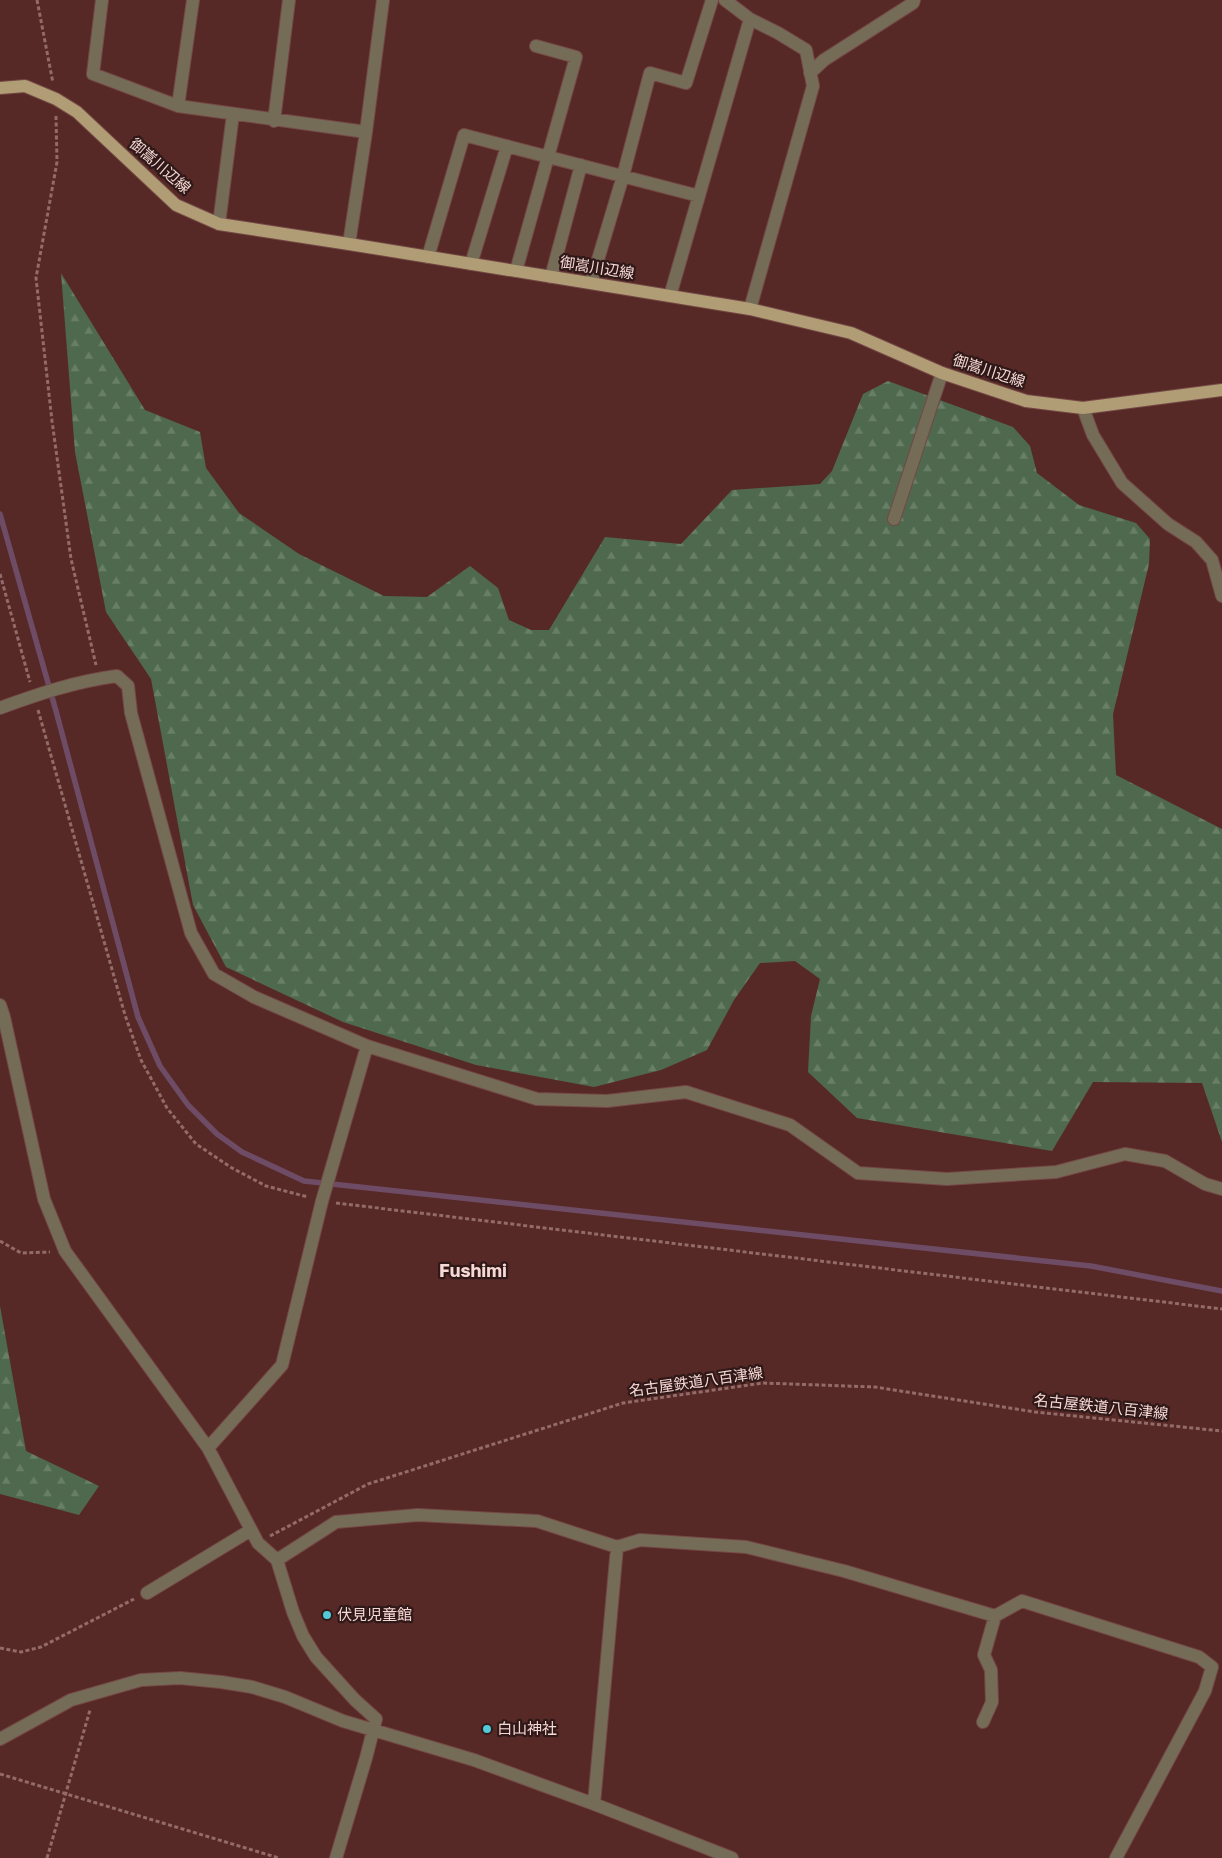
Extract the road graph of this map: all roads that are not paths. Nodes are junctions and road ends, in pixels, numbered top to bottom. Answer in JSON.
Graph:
{"nodes":[{"id":1,"x":102,"y":0,"type":"edge"},
{"id":2,"x":193,"y":0,"type":"edge"},
{"id":3,"x":290,"y":0,"type":"edge"},
{"id":4,"x":383,"y":0,"type":"edge"},
{"id":5,"x":712,"y":0,"type":"edge"},
{"id":6,"x":725,"y":0,"type":"edge"},
{"id":7,"x":914,"y":0,"type":"edge"},
{"id":8,"x":750,"y":19,"type":"junction"},
{"id":9,"x":536,"y":46,"type":"dead end"},
{"id":10,"x":810,"y":73,"type":"junction"},
{"id":11,"x":0,"y":88,"type":"edge"},
{"id":12,"x":178,"y":106,"type":"junction"},
{"id":13,"x":233,"y":114,"type":"junction"},
{"id":14,"x":274,"y":121,"type":"junction"},
{"id":15,"x":366,"y":132,"type":"junction"},
{"id":16,"x":507,"y":146,"type":"junction"},
{"id":17,"x":548,"y":157,"type":"junction"},
{"id":18,"x":581,"y":166,"type":"junction"},
{"id":19,"x":623,"y":176,"type":"junction"},
{"id":20,"x":699,"y":196,"type":"junction"},
{"id":21,"x":219,"y":224,"type":"junction"},
{"id":22,"x":349,"y":244,"type":"junction"},
{"id":23,"x":428,"y":256,"type":"junction"},
{"id":24,"x":471,"y":264,"type":"junction"},
{"id":25,"x":516,"y":271,"type":"junction"},
{"id":26,"x":550,"y":277,"type":"junction"},
{"id":27,"x":592,"y":283,"type":"junction"},
{"id":28,"x":670,"y":296,"type":"junction"},
{"id":29,"x":750,"y":309,"type":"junction"},
{"id":30,"x":942,"y":373,"type":"junction"},
{"id":31,"x":1222,"y":390,"type":"edge"},
{"id":32,"x":1084,"y":408,"type":"junction"},
{"id":33,"x":894,"y":519,"type":"dead end"},
{"id":34,"x":1222,"y":596,"type":"edge"},
{"id":35,"x":0,"y":708,"type":"edge"},
{"id":36,"x":0,"y":1005,"type":"edge"},
{"id":37,"x":366,"y":1046,"type":"junction"},
{"id":38,"x":1222,"y":1189,"type":"edge"},
{"id":39,"x":208,"y":1448,"type":"junction"},
{"id":40,"x":252,"y":1530,"type":"junction"},
{"id":41,"x":617,"y":1547,"type":"junction"},
{"id":42,"x":276,"y":1560,"type":"junction"},
{"id":43,"x":147,"y":1592,"type":"road end"},
{"id":44,"x":995,"y":1616,"type":"junction"},
{"id":45,"x":984,"y":1722,"type":"dead end"},
{"id":46,"x":374,"y":1730,"type":"junction"},
{"id":47,"x":0,"y":1739,"type":"edge"},
{"id":48,"x":594,"y":1804,"type":"junction"},
{"id":49,"x":713,"y":1854,"type":"edge"},
{"id":50,"x":336,"y":1858,"type":"edge"},
{"id":51,"x":732,"y":1858,"type":"edge"},
{"id":52,"x":1116,"y":1858,"type":"edge"}],
"edges":[{"from":1,"to":12,"type":"street"},
{"from":2,"to":12,"type":"street"},
{"from":3,"to":14,"type":"street"},
{"from":4,"to":15,"type":"street"},
{"from":5,"to":19,"type":"street"},
{"from":6,"to":8,"type":"street"},
{"from":7,"to":10,"type":"street"},
{"from":8,"to":10,"type":"street"},
{"from":8,"to":20,"type":"street"},
{"from":9,"to":17,"type":"street"},
{"from":10,"to":29,"type":"street"},
{"from":11,"to":21,"type":"main road","name":"御嵩川辺線"},
{"from":12,"to":13,"type":"street"},
{"from":13,"to":14,"type":"street"},
{"from":13,"to":21,"type":"street"},
{"from":14,"to":15,"type":"street"},
{"from":15,"to":22,"type":"street"},
{"from":16,"to":17,"type":"street"},
{"from":16,"to":23,"type":"street"},
{"from":16,"to":24,"type":"street"},
{"from":17,"to":18,"type":"street"},
{"from":17,"to":25,"type":"street"},
{"from":18,"to":19,"type":"street"},
{"from":18,"to":26,"type":"street"},
{"from":19,"to":20,"type":"street"},
{"from":19,"to":27,"type":"street"},
{"from":20,"to":28,"type":"street"},
{"from":21,"to":22,"type":"main road","name":"御嵩川辺線"},
{"from":22,"to":23,"type":"main road","name":"御嵩川辺線"},
{"from":23,"to":24,"type":"main road","name":"御嵩川辺線"},
{"from":24,"to":25,"type":"main road","name":"御嵩川辺線"},
{"from":25,"to":26,"type":"main road","name":"御嵩川辺線"},
{"from":26,"to":27,"type":"main road","name":"御嵩川辺線"},
{"from":27,"to":28,"type":"main road","name":"御嵩川辺線"},
{"from":28,"to":29,"type":"main road","name":"御嵩川辺線"},
{"from":29,"to":30,"type":"main road","name":"御嵩川辺線"},
{"from":30,"to":32,"type":"main road","name":"御嵩川辺線"},
{"from":30,"to":33,"type":"street"},
{"from":31,"to":32,"type":"main road","name":"御嵩川辺線"},
{"from":32,"to":34,"type":"street"},
{"from":35,"to":37,"type":"street"},
{"from":36,"to":39,"type":"street"},
{"from":37,"to":38,"type":"street"},
{"from":37,"to":39,"type":"street"},
{"from":39,"to":40,"type":"street"},
{"from":40,"to":42,"type":"street"},
{"from":40,"to":43,"type":"street"},
{"from":41,"to":42,"type":"street"},
{"from":41,"to":44,"type":"street"},
{"from":41,"to":48,"type":"street"},
{"from":42,"to":46,"type":"street"},
{"from":44,"to":45,"type":"street"},
{"from":44,"to":52,"type":"street"},
{"from":46,"to":47,"type":"street"},
{"from":46,"to":48,"type":"street"},
{"from":46,"to":50,"type":"street"},
{"from":48,"to":49,"type":"street"},
{"from":49,"to":51,"type":"street"}]}
